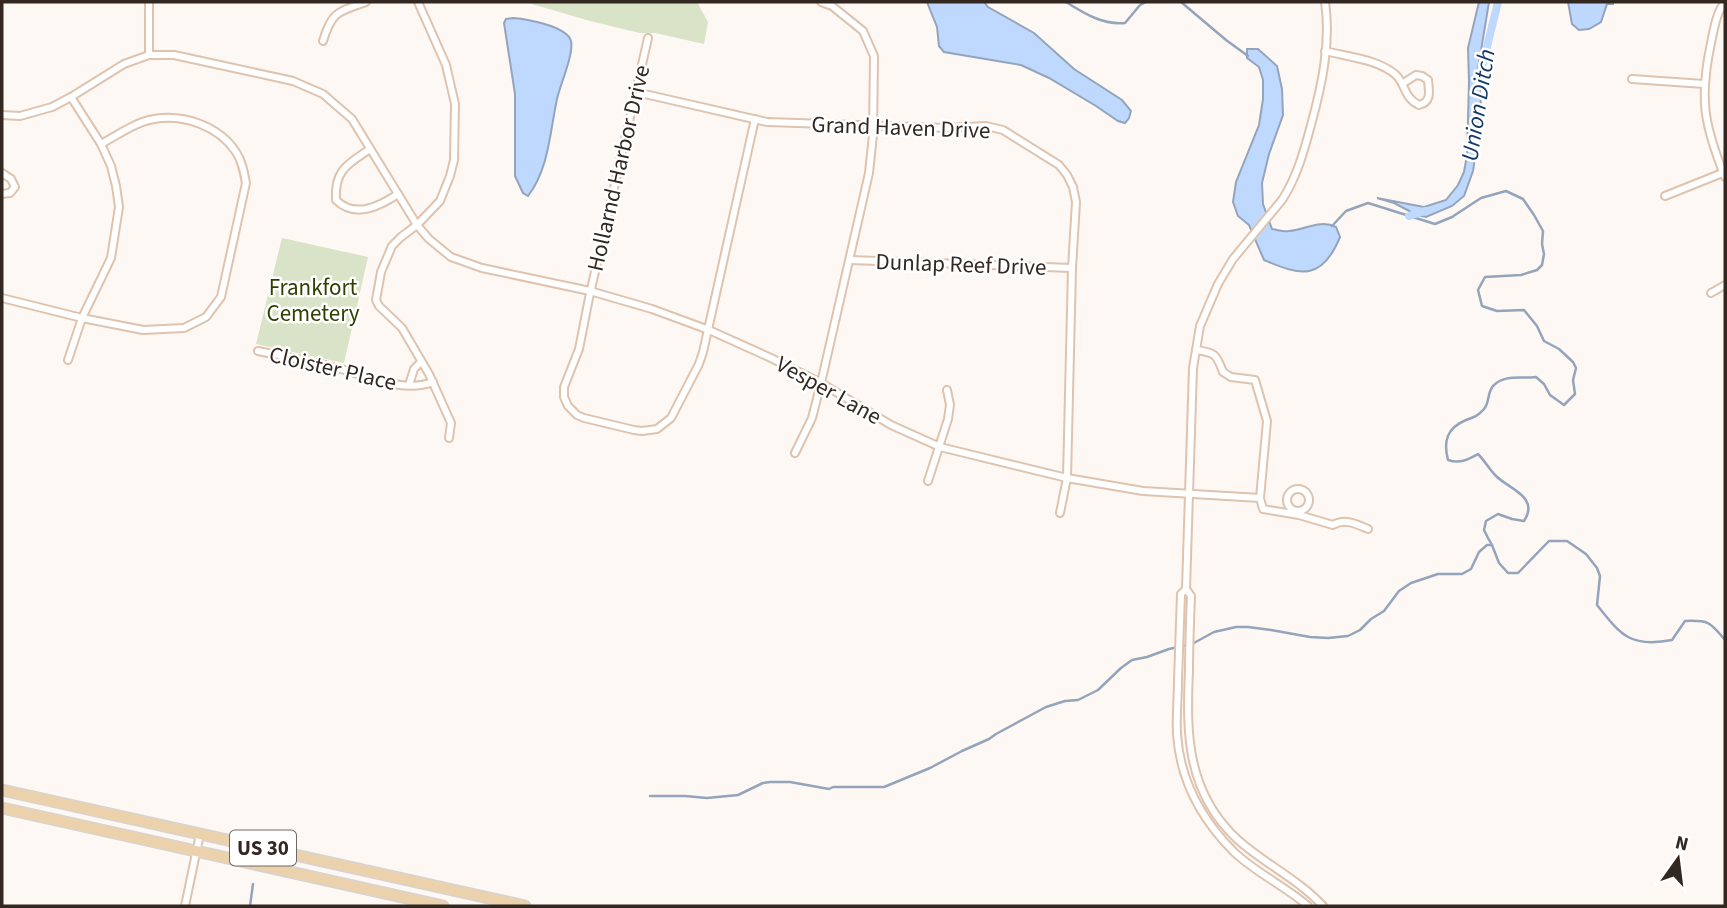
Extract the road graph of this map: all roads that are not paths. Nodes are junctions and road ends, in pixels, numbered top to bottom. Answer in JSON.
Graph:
{"nodes":[{"id":1,"x":149,"y":2,"type":"edge"},
{"id":2,"x":366,"y":2,"type":"edge"},
{"id":3,"x":418,"y":2,"type":"edge"},
{"id":4,"x":821,"y":2,"type":"edge"},
{"id":5,"x":1325,"y":2,"type":"edge"},
{"id":6,"x":1723,"y":2,"type":"edge"},
{"id":7,"x":649,"y":38,"type":"dead end"},
{"id":8,"x":323,"y":40,"type":"dead end"},
{"id":9,"x":1325,"y":51,"type":"junction"},
{"id":10,"x":149,"y":55,"type":"junction"},
{"id":11,"x":1632,"y":79,"type":"dead end"},
{"id":12,"x":1402,"y":84,"type":"junction"},
{"id":13,"x":1704,"y":84,"type":"junction"},
{"id":14,"x":636,"y":92,"type":"junction"},
{"id":15,"x":71,"y":97,"type":"junction"},
{"id":16,"x":2,"y":115,"type":"edge"},
{"id":17,"x":755,"y":119,"type":"junction"},
{"id":18,"x":873,"y":126,"type":"junction"},
{"id":19,"x":101,"y":144,"type":"junction"},
{"id":20,"x":370,"y":149,"type":"junction"},
{"id":21,"x":2,"y":173,"type":"edge"},
{"id":22,"x":1725,"y":174,"type":"edge"},
{"id":23,"x":2,"y":194,"type":"edge"},
{"id":24,"x":398,"y":194,"type":"junction"},
{"id":25,"x":1665,"y":196,"type":"dead end"},
{"id":26,"x":417,"y":225,"type":"junction"},
{"id":27,"x":850,"y":260,"type":"junction"},
{"id":28,"x":1072,"y":268,"type":"junction"},
{"id":29,"x":1725,"y":285,"type":"edge"},
{"id":30,"x":1711,"y":293,"type":"dead end"},
{"id":31,"x":589,"y":295,"type":"junction"},
{"id":32,"x":2,"y":298,"type":"edge"},
{"id":33,"x":82,"y":318,"type":"junction"},
{"id":34,"x":709,"y":330,"type":"junction"},
{"id":35,"x":1196,"y":350,"type":"junction"},
{"id":36,"x":258,"y":351,"type":"dead end"},
{"id":37,"x":68,"y":360,"type":"dead end"},
{"id":38,"x":421,"y":362,"type":"junction"},
{"id":39,"x":433,"y":382,"type":"junction"},
{"id":40,"x":821,"y":383,"type":"junction"},
{"id":41,"x":409,"y":385,"type":"junction"},
{"id":42,"x":947,"y":390,"type":"dead end"},
{"id":43,"x":449,"y":438,"type":"dead end"},
{"id":44,"x":940,"y":447,"type":"junction"},
{"id":45,"x":794,"y":453,"type":"dead end"},
{"id":46,"x":1067,"y":478,"type":"junction"},
{"id":47,"x":928,"y":481,"type":"dead end"},
{"id":48,"x":1189,"y":492,"type":"junction"},
{"id":49,"x":1260,"y":498,"type":"junction"},
{"id":50,"x":1060,"y":513,"type":"dead end"},
{"id":51,"x":1368,"y":529,"type":"dead end"},
{"id":52,"x":1186,"y":589,"type":"junction"},
{"id":53,"x":2,"y":790,"type":"edge"},
{"id":54,"x":2,"y":808,"type":"edge"},
{"id":55,"x":200,"y":834,"type":"junction"},
{"id":56,"x":196,"y":851,"type":"junction"},
{"id":57,"x":185,"y":906,"type":"edge"},
{"id":58,"x":443,"y":906,"type":"edge"},
{"id":59,"x":525,"y":906,"type":"edge"},
{"id":60,"x":1307,"y":906,"type":"edge"},
{"id":61,"x":1323,"y":906,"type":"edge"}],
"edges":[{"from":1,"to":10,"type":"street"},
{"from":2,"to":8,"type":"street"},
{"from":3,"to":26,"type":"street"},
{"from":4,"to":18,"type":"street"},
{"from":5,"to":9,"type":"street"},
{"from":6,"to":13,"type":"street"},
{"from":7,"to":14,"type":"street","name":"Hollarnd Harbor Drive"},
{"from":9,"to":12,"type":"street"},
{"from":9,"to":35,"type":"street"},
{"from":10,"to":15,"type":"street"},
{"from":10,"to":20,"type":"street","name":"Vesper Lane"},
{"from":11,"to":13,"type":"street"},
{"from":12,"to":12,"type":"street"},
{"from":13,"to":22,"type":"street"},
{"from":14,"to":17,"type":"street","name":"Grand Haven Drive"},
{"from":14,"to":31,"type":"street","name":"Hollarnd Harbor Drive"},
{"from":15,"to":16,"type":"street"},
{"from":15,"to":19,"type":"street"},
{"from":17,"to":18,"type":"street","name":"Grand Haven Drive"},
{"from":17,"to":34,"type":"street"},
{"from":18,"to":27,"type":"street"},
{"from":18,"to":28,"type":"street","name":"Grand Haven Drive"},
{"from":19,"to":33,"type":"street"},
{"from":19,"to":33,"type":"street"},
{"from":20,"to":24,"type":"street","name":"Vesper Lane"},
{"from":20,"to":24,"type":"street"},
{"from":21,"to":23,"type":"street"},
{"from":22,"to":25,"type":"street"},
{"from":24,"to":26,"type":"street","name":"Vesper Lane"},
{"from":26,"to":31,"type":"street","name":"Vesper Lane"},
{"from":26,"to":38,"type":"street"},
{"from":27,"to":28,"type":"street","name":"Dunlap Reef Drive"},
{"from":27,"to":40,"type":"street"},
{"from":28,"to":46,"type":"street","name":"Grand Haven Drive"},
{"from":29,"to":30,"type":"street"},
{"from":31,"to":34,"type":"street","name":"Vesper Lane"},
{"from":31,"to":34,"type":"street","name":"Hollarnd Harbor Drive"},
{"from":32,"to":33,"type":"street"},
{"from":33,"to":37,"type":"street"},
{"from":34,"to":40,"type":"street","name":"Vesper Lane"},
{"from":35,"to":48,"type":"street"},
{"from":35,"to":49,"type":"street"},
{"from":36,"to":41,"type":"street","name":"Cloister Place"},
{"from":38,"to":39,"type":"street"},
{"from":38,"to":41,"type":"street","name":"Cloister Place"},
{"from":39,"to":41,"type":"street","name":"Cloister Place"},
{"from":39,"to":43,"type":"street"},
{"from":40,"to":44,"type":"street","name":"Vesper Lane"},
{"from":40,"to":45,"type":"street"},
{"from":42,"to":44,"type":"street"},
{"from":44,"to":46,"type":"street","name":"Vesper Lane"},
{"from":44,"to":47,"type":"street"},
{"from":46,"to":48,"type":"street","name":"Vesper Lane"},
{"from":46,"to":50,"type":"street","name":"Grand Haven Drive"},
{"from":48,"to":49,"type":"street","name":"Vesper Lane"},
{"from":48,"to":52,"type":"street"},
{"from":49,"to":51,"type":"street"},
{"from":52,"to":60,"type":"street"},
{"from":52,"to":61,"type":"street"},
{"from":53,"to":55,"type":"main road","number":"US 30"},
{"from":54,"to":56,"type":"main road","number":"US 30"},
{"from":55,"to":56,"type":"street"},
{"from":55,"to":59,"type":"main road","number":"US 30"},
{"from":56,"to":57,"type":"street"},
{"from":56,"to":58,"type":"main road","number":"US 30"}]}
